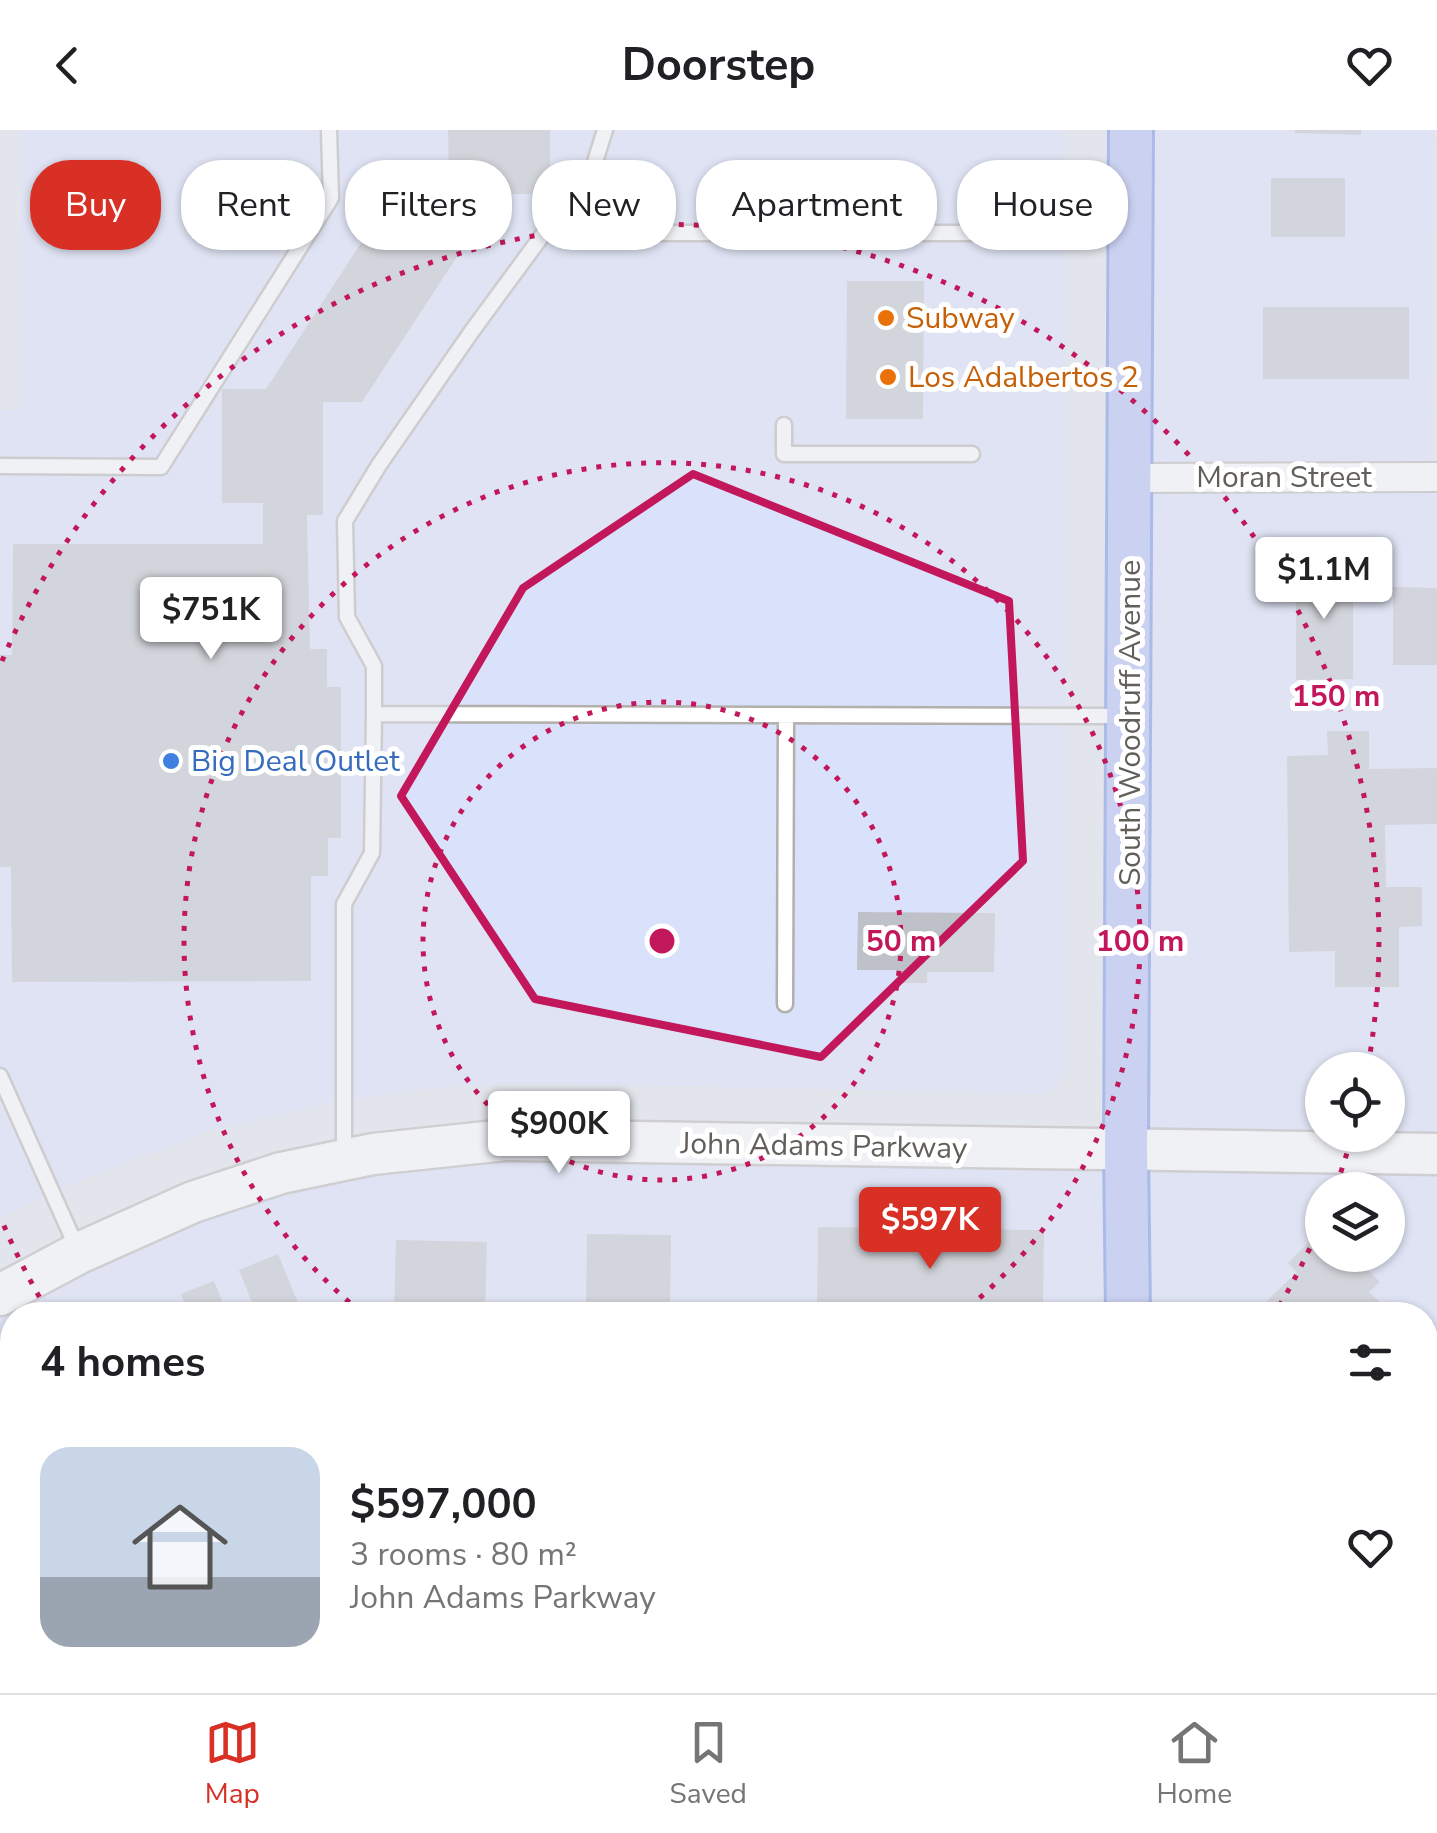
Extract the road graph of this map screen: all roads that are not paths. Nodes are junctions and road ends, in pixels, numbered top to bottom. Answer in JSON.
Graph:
{"nodes":[{"id":1,"x":330,"y":130,"type":"edge"},
{"id":2,"x":604,"y":130,"type":"edge"},
{"id":3,"x":1132,"y":130,"type":"edge"},
{"id":4,"x":596,"y":160,"type":"edge"},
{"id":5,"x":676,"y":233,"type":"edge"},
{"id":6,"x":1132,"y":233,"type":"junction"},
{"id":7,"x":533,"y":250,"type":"edge"},
{"id":8,"x":784,"y":425,"type":"dead end"},
{"id":9,"x":972,"y":454,"type":"dead end"},
{"id":10,"x":0,"y":466,"type":"edge"},
{"id":11,"x":1437,"y":477,"type":"edge"},
{"id":12,"x":1131,"y":478,"type":"junction"},
{"id":13,"x":374,"y":714,"type":"junction"},
{"id":14,"x":786,"y":715,"type":"junction"},
{"id":15,"x":1130,"y":716,"type":"junction"},
{"id":16,"x":785,"y":1004,"type":"dead end"},
{"id":17,"x":0,"y":1076,"type":"edge"},
{"id":18,"x":1126,"y":1150,"type":"junction"},
{"id":19,"x":1437,"y":1154,"type":"edge"},
{"id":20,"x":344,"y":1160,"type":"junction"},
{"id":21,"x":80,"y":1253,"type":"junction"},
{"id":22,"x":0,"y":1295,"type":"edge"},
{"id":23,"x":1128,"y":1302,"type":"edge"}],
"edges":[{"from":1,"to":10,"type":"lane"},
{"from":2,"to":4,"type":"lane"},
{"from":3,"to":6,"type":"main road","name":"South Woodruff Avenue"},
{"from":5,"to":6,"type":"lane"},
{"from":6,"to":12,"type":"main road","name":"South Woodruff Avenue"},
{"from":7,"to":13,"type":"lane"},
{"from":8,"to":9,"type":"lane"},
{"from":11,"to":12,"type":"street","name":"Moran Street"},
{"from":12,"to":15,"type":"main road","name":"South Woodruff Avenue"},
{"from":13,"to":14,"type":"lane"},
{"from":13,"to":20,"type":"lane"},
{"from":14,"to":15,"type":"lane"},
{"from":14,"to":16,"type":"lane"},
{"from":15,"to":18,"type":"main road","name":"South Woodruff Avenue"},
{"from":17,"to":21,"type":"lane"},
{"from":18,"to":19,"type":"street","name":"John Adams Parkway"},
{"from":18,"to":20,"type":"street","name":"John Adams Parkway"},
{"from":18,"to":23,"type":"main road","name":"South Woodruff Avenue"},
{"from":20,"to":21,"type":"street","name":"John Adams Parkway"},
{"from":21,"to":22,"type":"street","name":"John Adams Parkway"}]}
